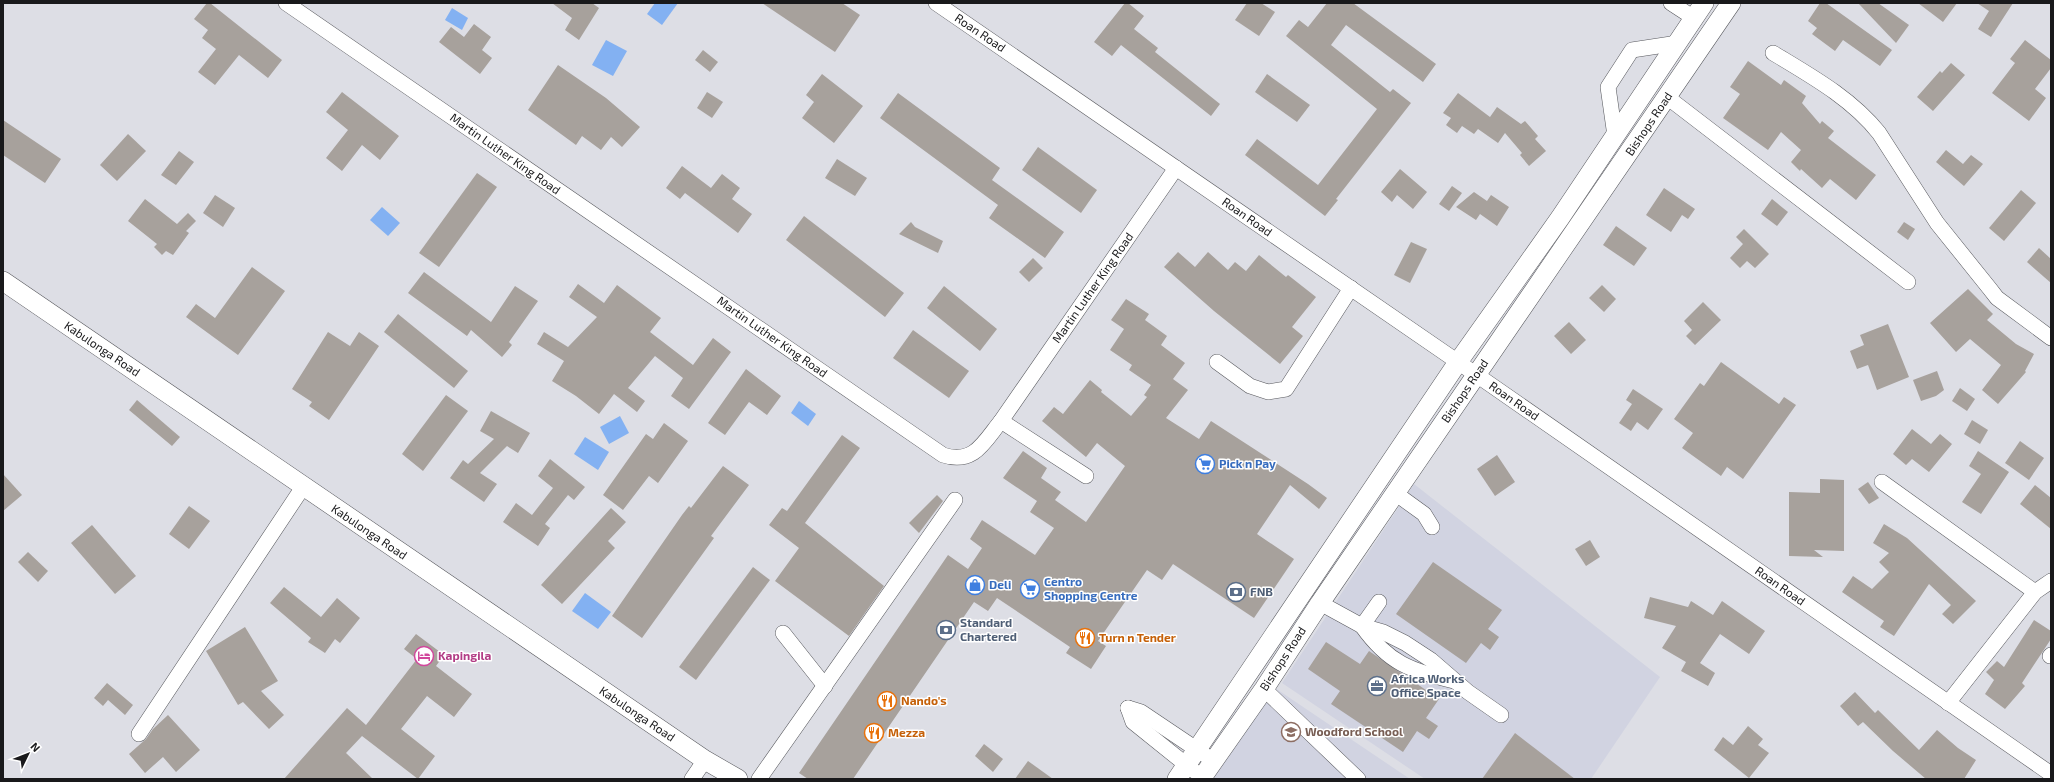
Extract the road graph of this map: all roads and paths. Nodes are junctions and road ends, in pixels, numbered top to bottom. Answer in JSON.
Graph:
{"nodes":[{"id":1,"x":286,"y":3,"type":"edge"},
{"id":2,"x":936,"y":3,"type":"edge"},
{"id":3,"x":1671,"y":3,"type":"edge"},
{"id":4,"x":1731,"y":3,"type":"edge"},
{"id":5,"x":1699,"y":11,"type":"edge"},
{"id":6,"x":1678,"y":43,"type":"junction"},
{"id":7,"x":1772,"y":53,"type":"dead end"},
{"id":8,"x":1667,"y":97,"type":"junction"},
{"id":9,"x":1615,"y":136,"type":"junction"},
{"id":10,"x":1176,"y":168,"type":"junction"},
{"id":11,"x":3,"y":281,"type":"edge"},
{"id":12,"x":1908,"y":282,"type":"dead end"},
{"id":13,"x":1351,"y":288,"type":"junction"},
{"id":14,"x":2051,"y":338,"type":"edge"},
{"id":15,"x":1217,"y":362,"type":"dead end"},
{"id":16,"x":1458,"y":362,"type":"junction"},
{"id":17,"x":1476,"y":374,"type":"junction"},
{"id":18,"x":1001,"y":421,"type":"junction"},
{"id":19,"x":1086,"y":476,"type":"dead end"},
{"id":20,"x":1882,"y":482,"type":"dead end"},
{"id":21,"x":303,"y":487,"type":"junction"},
{"id":22,"x":1395,"y":493,"type":"junction"},
{"id":23,"x":956,"y":500,"type":"dead end"},
{"id":24,"x":1432,"y":527,"type":"dead end"},
{"id":25,"x":2051,"y":581,"type":"edge"},
{"id":26,"x":2036,"y":592,"type":"junction"},
{"id":27,"x":1379,"y":602,"type":"dead end"},
{"id":28,"x":1320,"y":603,"type":"junction"},
{"id":29,"x":1362,"y":626,"type":"junction"},
{"id":30,"x":784,"y":633,"type":"dead end"},
{"id":31,"x":1457,"y":682,"type":"junction"},
{"id":32,"x":825,"y":686,"type":"junction"},
{"id":33,"x":1264,"y":689,"type":"junction"},
{"id":34,"x":1948,"y":703,"type":"junction"},
{"id":35,"x":1501,"y":715,"type":"dead end"},
{"id":36,"x":139,"y":734,"type":"dead end"},
{"id":37,"x":1197,"y":750,"type":"junction"},
{"id":38,"x":706,"y":760,"type":"junction"},
{"id":39,"x":1213,"y":760,"type":"junction"},
{"id":40,"x":1181,"y":773,"type":"edge"},
{"id":41,"x":2051,"y":774,"type":"edge"},
{"id":42,"x":1202,"y":778,"type":"edge"},
{"id":43,"x":692,"y":779,"type":"edge"},
{"id":44,"x":738,"y":779,"type":"edge"},
{"id":45,"x":759,"y":779,"type":"edge"},
{"id":46,"x":1358,"y":779,"type":"edge"}],
"edges":[{"from":1,"to":18,"type":"street","name":"Martin Luther King Road"},
{"from":2,"to":10,"type":"street","name":"Roan Road"},
{"from":3,"to":5,"type":"street"},
{"from":4,"to":8,"type":"main road","name":"Bishops Road"},
{"from":5,"to":6,"type":"main road","name":"Bishops Road"},
{"from":6,"to":9,"type":"main road","name":"Bishops Road"},
{"from":6,"to":9,"type":"street"},
{"from":7,"to":14,"type":"street"},
{"from":8,"to":12,"type":"street"},
{"from":8,"to":17,"type":"main road","name":"Bishops Road"},
{"from":9,"to":16,"type":"main road","name":"Bishops Road"},
{"from":10,"to":13,"type":"street","name":"Roan Road"},
{"from":10,"to":18,"type":"street","name":"Martin Luther King Road"},
{"from":11,"to":21,"type":"main road","name":"Kabulonga Road"},
{"from":13,"to":15,"type":"street"},
{"from":13,"to":16,"type":"street","name":"Roan Road"},
{"from":16,"to":17,"type":"street","name":"Roan Road"},
{"from":16,"to":37,"type":"main road","name":"Bishops Road"},
{"from":17,"to":22,"type":"main road","name":"Bishops Road"},
{"from":17,"to":34,"type":"street","name":"Roan Road"},
{"from":18,"to":19,"type":"street"},
{"from":20,"to":26,"type":"street"},
{"from":21,"to":36,"type":"street"},
{"from":21,"to":38,"type":"main road","name":"Kabulonga Road"},
{"from":22,"to":24,"type":"street"},
{"from":22,"to":28,"type":"main road","name":"Bishops Road"},
{"from":23,"to":32,"type":"street"},
{"from":25,"to":26,"type":"street"},
{"from":26,"to":34,"type":"street"},
{"from":27,"to":29,"type":"street"},
{"from":28,"to":29,"type":"street"},
{"from":28,"to":33,"type":"main road","name":"Bishops Road"},
{"from":29,"to":31,"type":"street"},
{"from":29,"to":31,"type":"street"},
{"from":30,"to":32,"type":"street"},
{"from":31,"to":35,"type":"street"},
{"from":32,"to":45,"type":"street"},
{"from":33,"to":39,"type":"main road","name":"Bishops Road"},
{"from":33,"to":46,"type":"street"},
{"from":34,"to":41,"type":"street","name":"Roan Road"},
{"from":37,"to":39,"type":"street"},
{"from":37,"to":40,"type":"main road","name":"Bishops Road"},
{"from":37,"to":40,"type":"street"},
{"from":38,"to":43,"type":"street"},
{"from":38,"to":44,"type":"main road","name":"Kabulonga Road"},
{"from":39,"to":42,"type":"main road","name":"Bishops Road"},
{"from":40,"to":42,"type":"street"}]}
